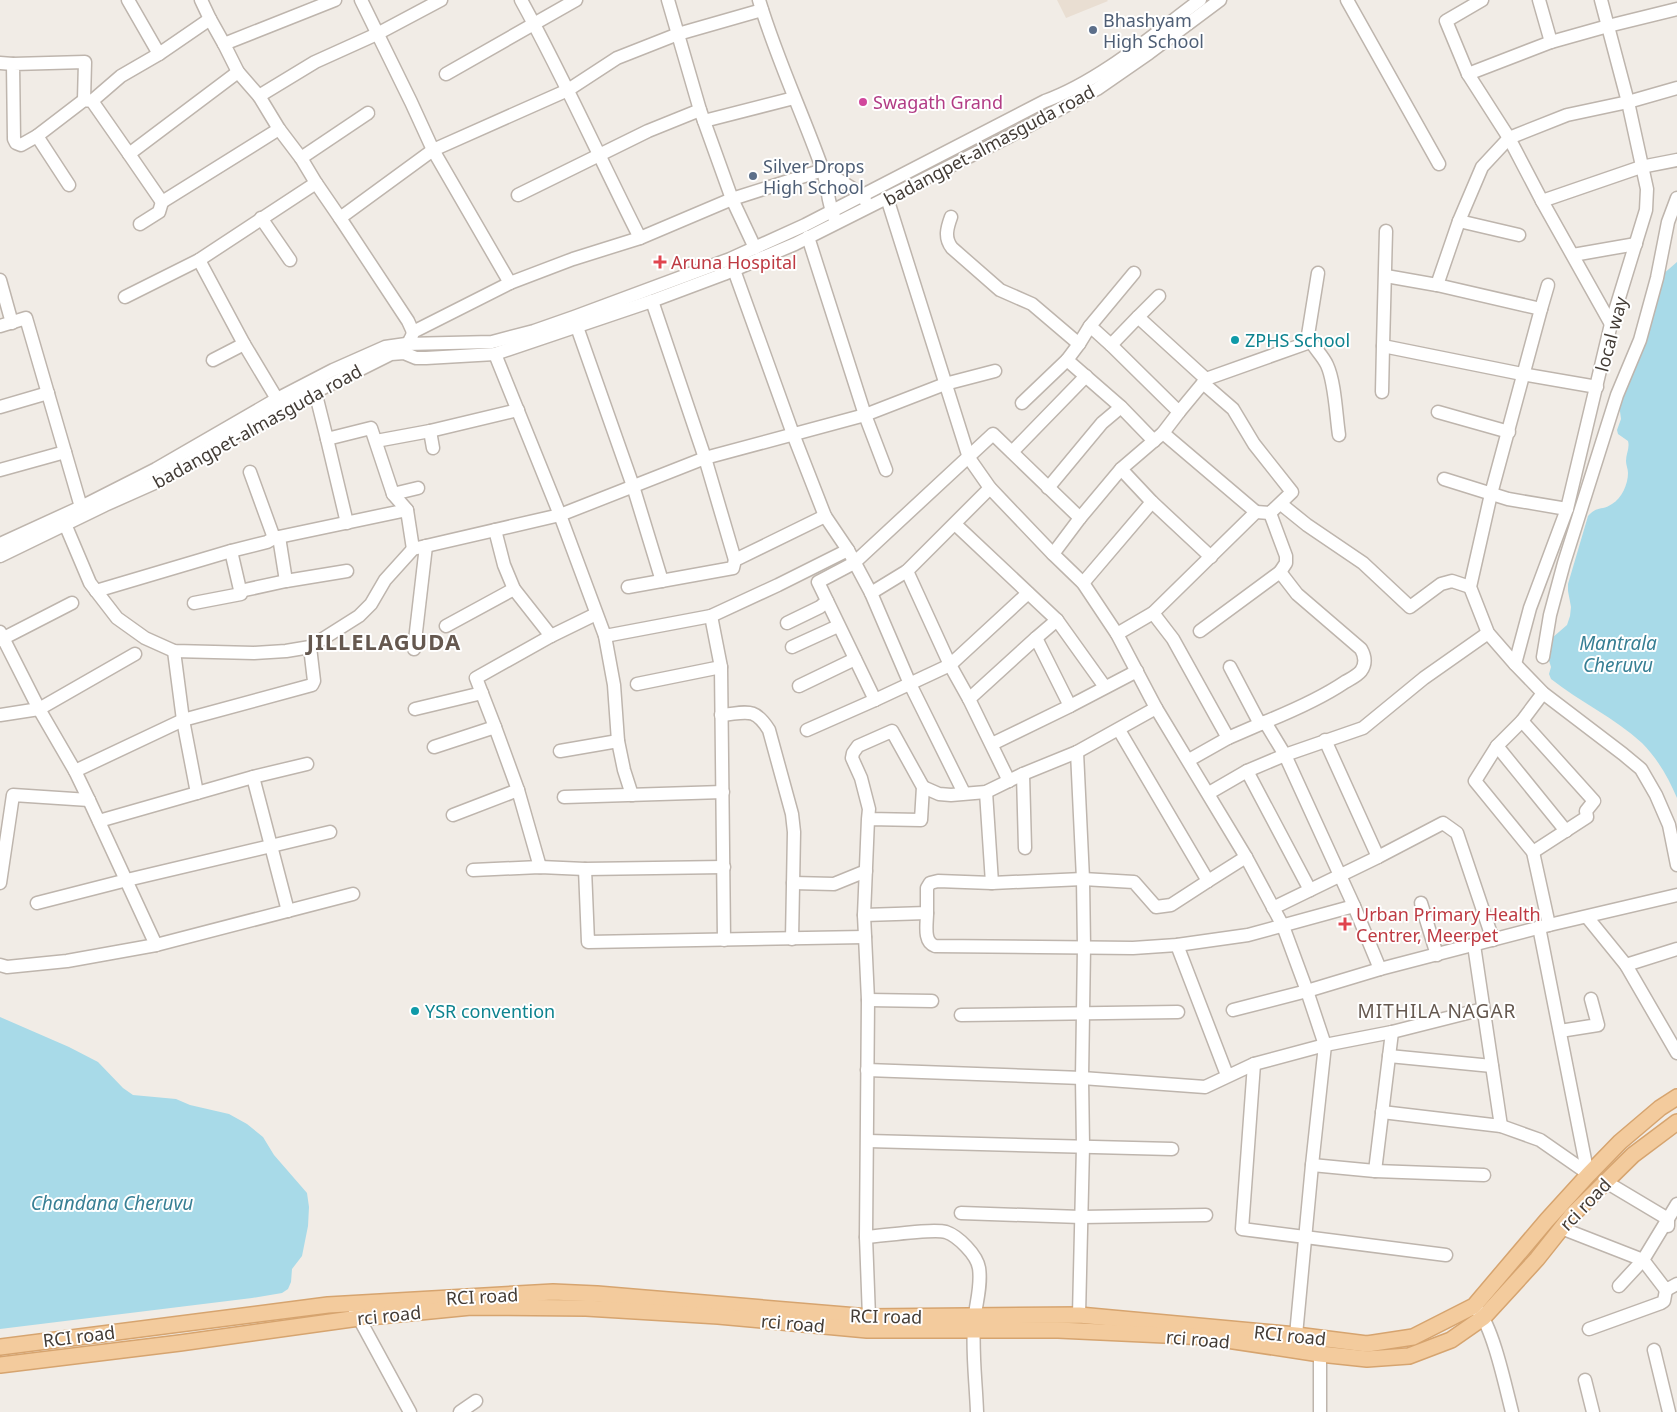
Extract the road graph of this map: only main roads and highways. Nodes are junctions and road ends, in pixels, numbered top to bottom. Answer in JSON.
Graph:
{"nodes":[{"id":1,"x":1677,"y":1097,"type":"edge"},
{"id":2,"x":1677,"y":1122,"type":"edge"},
{"id":3,"x":1479,"y":1311,"type":"junction"},
{"id":4,"x":974,"y":1323,"type":"junction"},
{"id":5,"x":0,"y":1347,"type":"edge"},
{"id":6,"x":0,"y":1365,"type":"edge"}],
"edges":[{"from":1,"to":3,"type":"main road","name":"RCI road"},
{"from":2,"to":3,"type":"main road","name":"rci road"},
{"from":3,"to":4,"type":"main road","name":"RCI road"},
{"from":3,"to":4,"type":"main road","name":"rci road"},
{"from":4,"to":5,"type":"main road","name":"RCI road"},
{"from":4,"to":6,"type":"main road","name":"rci road"}]}
